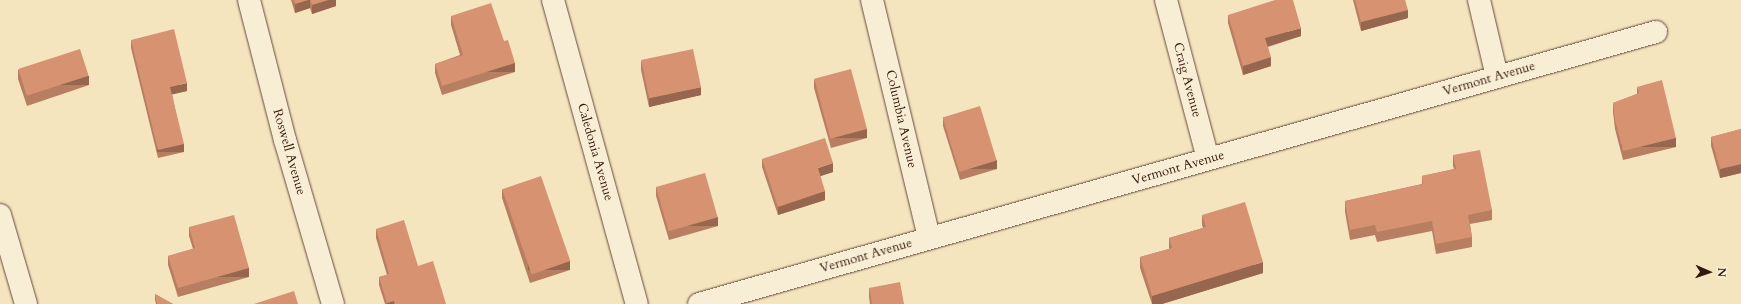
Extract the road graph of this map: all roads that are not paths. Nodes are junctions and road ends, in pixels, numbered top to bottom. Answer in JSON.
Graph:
{"nodes":[{"id":1,"x":249,"y":0,"type":"edge"},
{"id":2,"x":553,"y":0,"type":"edge"},
{"id":3,"x":872,"y":0,"type":"edge"},
{"id":4,"x":1166,"y":0,"type":"edge"},
{"id":5,"x":1479,"y":0,"type":"edge"},
{"id":6,"x":1656,"y":32,"type":"dead end"},
{"id":7,"x":1497,"y":77,"type":"junction"},
{"id":8,"x":1208,"y":159,"type":"junction"},
{"id":9,"x":0,"y":215,"type":"edge"},
{"id":10,"x":929,"y":238,"type":"junction"},
{"id":11,"x":26,"y":304,"type":"edge"},
{"id":12,"x":333,"y":304,"type":"edge"},
{"id":13,"x":637,"y":304,"type":"edge"},
{"id":14,"x":699,"y":304,"type":"edge"}],
"edges":[{"from":1,"to":12,"type":"street","name":"Roswell Avenue"},
{"from":2,"to":13,"type":"street","name":"Caledonia Avenue"},
{"from":3,"to":10,"type":"street","name":"Columbia Avenue"},
{"from":4,"to":8,"type":"street","name":"Craig Avenue"},
{"from":5,"to":7,"type":"street"},
{"from":6,"to":7,"type":"street","name":"Vermont Avenue"},
{"from":7,"to":8,"type":"street","name":"Vermont Avenue"},
{"from":8,"to":10,"type":"street","name":"Vermont Avenue"},
{"from":9,"to":11,"type":"street"},
{"from":10,"to":14,"type":"street","name":"Vermont Avenue"}]}
